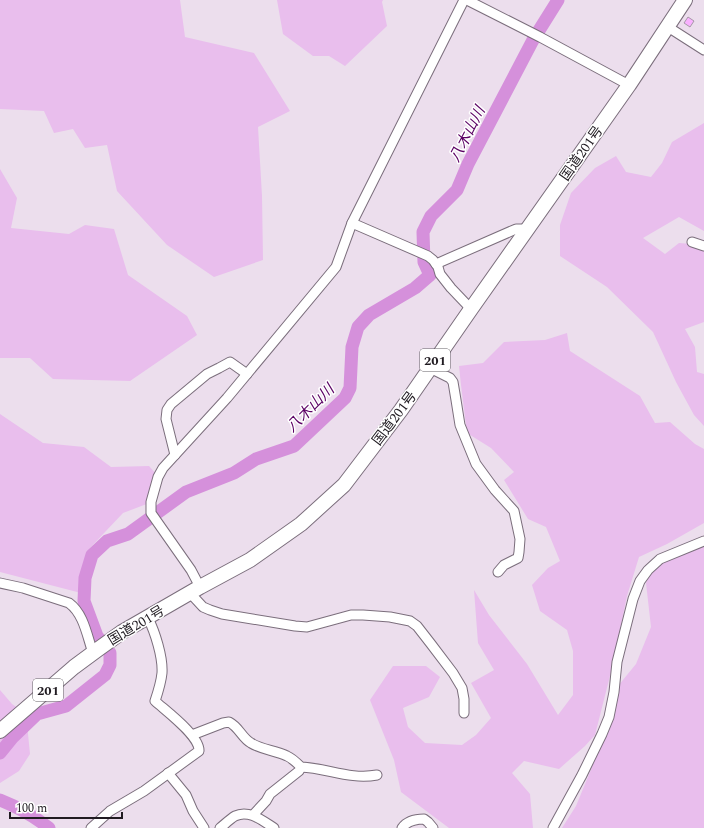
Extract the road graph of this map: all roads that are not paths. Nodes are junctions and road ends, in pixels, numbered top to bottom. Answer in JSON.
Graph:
{"nodes":[{"id":1,"x":466,"y":0,"type":"edge"},
{"id":2,"x":685,"y":0,"type":"edge"},
{"id":3,"x":668,"y":27,"type":"junction"},
{"id":4,"x":704,"y":50,"type":"edge"},
{"id":5,"x":629,"y":85,"type":"junction"},
{"id":6,"x":352,"y":223,"type":"junction"},
{"id":7,"x":527,"y":230,"type":"junction"},
{"id":8,"x":692,"y":242,"type":"dead end"},
{"id":9,"x":704,"y":246,"type":"edge"},
{"id":10,"x":436,"y":264,"type":"junction"},
{"id":11,"x":471,"y":309,"type":"junction"},
{"id":12,"x":430,"y":368,"type":"junction"},
{"id":13,"x":247,"y":374,"type":"junction"},
{"id":14,"x":175,"y":455,"type":"junction"},
{"id":15,"x":704,"y":541,"type":"edge"},
{"id":16,"x":498,"y":572,"type":"dead end"},
{"id":17,"x":0,"y":583,"type":"edge"},
{"id":18,"x":195,"y":590,"type":"junction"},
{"id":19,"x":148,"y":618,"type":"junction"},
{"id":20,"x":95,"y":651,"type":"junction"},
{"id":21,"x":464,"y":713,"type":"dead end"},
{"id":22,"x":0,"y":731,"type":"edge"},
{"id":23,"x":192,"y":736,"type":"junction"},
{"id":24,"x":301,"y":767,"type":"junction"},
{"id":25,"x":168,"y":773,"type":"junction"},
{"id":26,"x":377,"y":776,"type":"dead end"},
{"id":27,"x":253,"y":815,"type":"junction"},
{"id":28,"x":91,"y":828,"type":"edge"},
{"id":29,"x":204,"y":828,"type":"edge"},
{"id":30,"x":220,"y":828,"type":"edge"},
{"id":31,"x":274,"y":828,"type":"edge"},
{"id":32,"x":402,"y":828,"type":"edge"},
{"id":33,"x":433,"y":828,"type":"edge"},
{"id":34,"x":553,"y":828,"type":"edge"}],
"edges":[{"from":1,"to":5,"type":"street"},
{"from":1,"to":6,"type":"street"},
{"from":2,"to":3,"type":"highway","name":"国道201号","number":"201"},
{"from":3,"to":4,"type":"street"},
{"from":3,"to":5,"type":"highway","name":"国道201号","number":"201"},
{"from":5,"to":7,"type":"highway","name":"国道201号","number":"201"},
{"from":6,"to":10,"type":"street"},
{"from":6,"to":13,"type":"street"},
{"from":7,"to":10,"type":"street"},
{"from":7,"to":11,"type":"highway","name":"国道201号","number":"201"},
{"from":8,"to":9,"type":"street"},
{"from":10,"to":11,"type":"street"},
{"from":11,"to":12,"type":"highway","name":"国道201号","number":"201"},
{"from":12,"to":16,"type":"street"},
{"from":12,"to":18,"type":"highway","name":"国道201号","number":"201"},
{"from":13,"to":14,"type":"street"},
{"from":13,"to":14,"type":"street"},
{"from":14,"to":18,"type":"street"},
{"from":15,"to":34,"type":"street"},
{"from":17,"to":20,"type":"street"},
{"from":18,"to":19,"type":"highway","name":"国道201号","number":"201"},
{"from":18,"to":21,"type":"street"},
{"from":19,"to":20,"type":"highway","name":"国道201号","number":"201"},
{"from":19,"to":23,"type":"street"},
{"from":20,"to":22,"type":"highway","name":"国道201号","number":"201"},
{"from":23,"to":24,"type":"street"},
{"from":23,"to":25,"type":"street"},
{"from":24,"to":26,"type":"street"},
{"from":24,"to":27,"type":"street"},
{"from":25,"to":28,"type":"street"},
{"from":25,"to":29,"type":"street"},
{"from":27,"to":30,"type":"street"},
{"from":27,"to":31,"type":"street"},
{"from":32,"to":33,"type":"street"}]}
